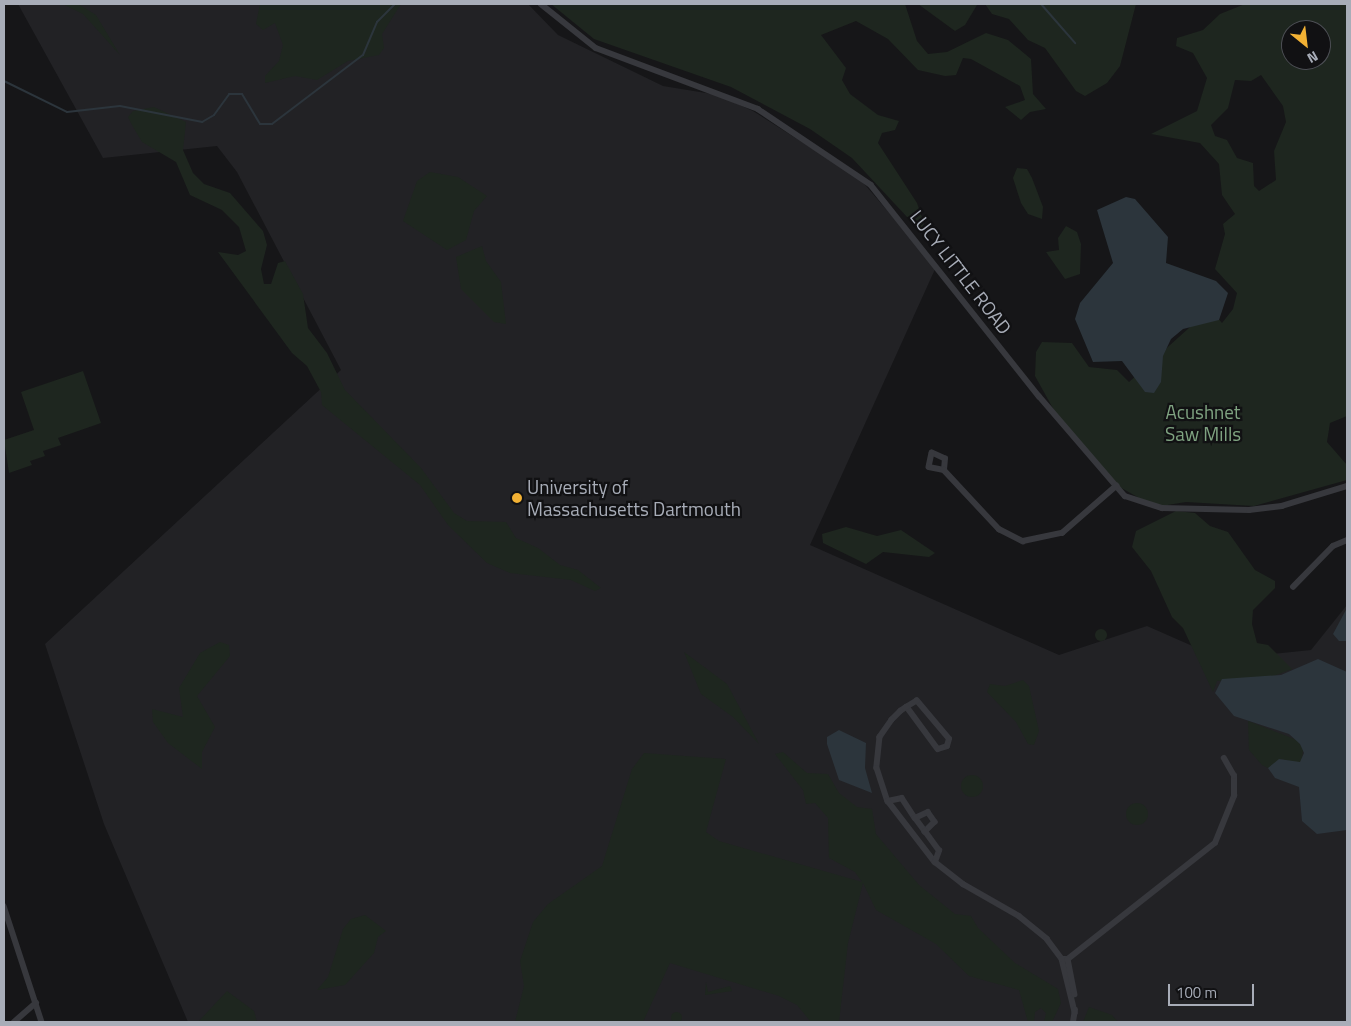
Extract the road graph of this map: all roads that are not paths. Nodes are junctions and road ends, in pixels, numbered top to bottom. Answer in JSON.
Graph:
{"nodes":[{"id":1,"x":541,"y":4,"type":"edge"},
{"id":2,"x":944,"y":470,"type":"dead end"},
{"id":3,"x":1116,"y":486,"type":"junction"},
{"id":4,"x":1347,"y":486,"type":"edge"},
{"id":5,"x":1347,"y":540,"type":"edge"},
{"id":6,"x":1293,"y":588,"type":"dead end"},
{"id":7,"x":907,"y":707,"type":"junction"},
{"id":8,"x":1224,"y":759,"type":"dead end"},
{"id":9,"x":888,"y":800,"type":"junction"},
{"id":10,"x":915,"y":818,"type":"junction"},
{"id":11,"x":925,"y":832,"type":"junction"},
{"id":12,"x":935,"y":862,"type":"junction"},
{"id":13,"x":4,"y":906,"type":"edge"},
{"id":14,"x":1065,"y":959,"type":"junction"},
{"id":15,"x":36,"y":1003,"type":"junction"},
{"id":16,"x":14,"y":1022,"type":"edge"},
{"id":17,"x":42,"y":1022,"type":"edge"},
{"id":18,"x":1073,"y":1022,"type":"edge"}],
"edges":[{"from":1,"to":3,"type":"street","name":"LUCY LITTLE ROAD"},
{"from":2,"to":3,"type":"street"},
{"from":3,"to":4,"type":"street","name":"LUCY LITTLE ROAD"},
{"from":5,"to":6,"type":"street"},
{"from":7,"to":7,"type":"street"},
{"from":7,"to":9,"type":"street"},
{"from":8,"to":14,"type":"street"},
{"from":9,"to":10,"type":"street"},
{"from":9,"to":12,"type":"street"},
{"from":10,"to":11,"type":"street"},
{"from":10,"to":11,"type":"street"},
{"from":11,"to":12,"type":"street"},
{"from":12,"to":14,"type":"street"},
{"from":13,"to":15,"type":"street"},
{"from":14,"to":18,"type":"street"},
{"from":15,"to":16,"type":"street"},
{"from":15,"to":17,"type":"street"}]}
